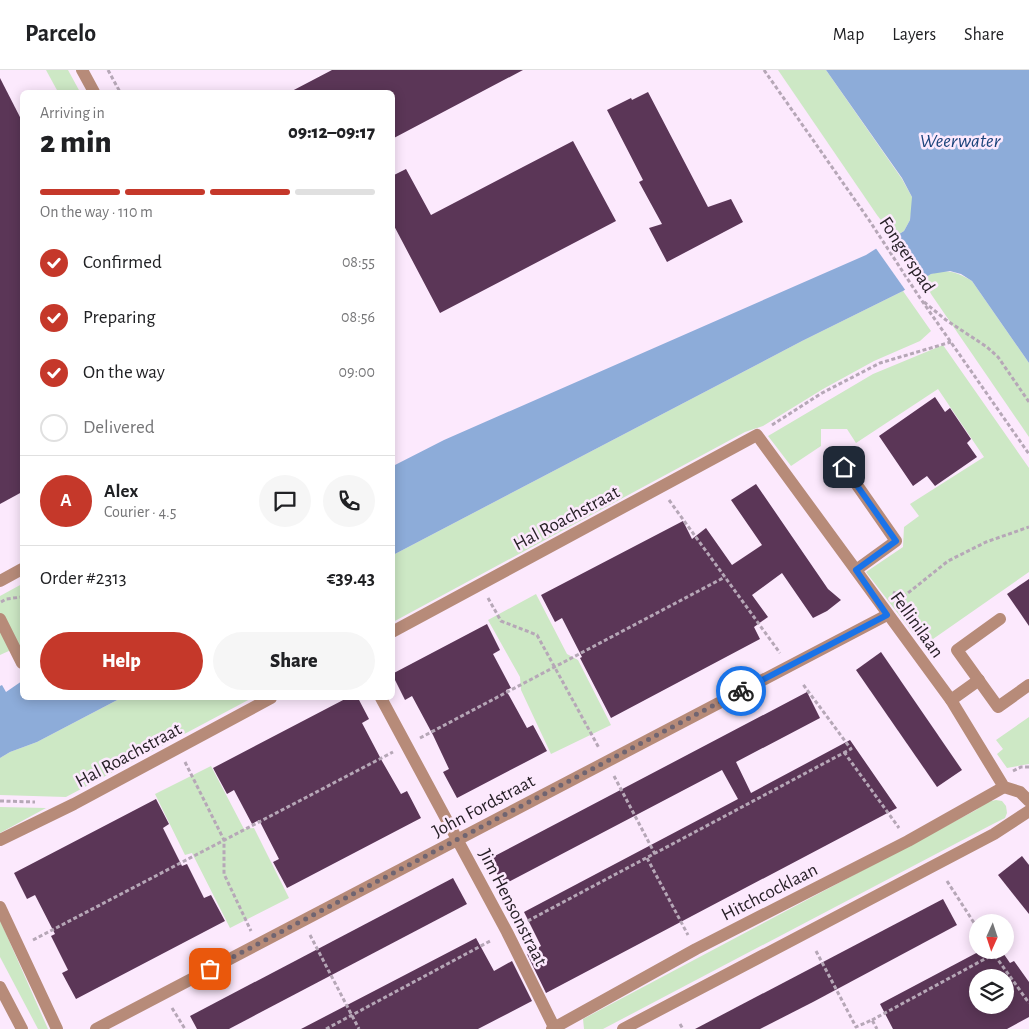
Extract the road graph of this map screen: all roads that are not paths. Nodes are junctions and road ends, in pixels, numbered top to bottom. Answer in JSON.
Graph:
{"nodes":[{"id":1,"x":82,"y":70,"type":"edge"},
{"id":2,"x":93,"y":90,"type":"edge"},
{"id":3,"x":757,"y":435,"type":"joint"},
{"id":4,"x":834,"y":452,"type":"dead end"},
{"id":5,"x":20,"y":570,"type":"edge"},
{"id":6,"x":856,"y":570,"type":"junction"},
{"id":7,"x":0,"y":581,"type":"edge"},
{"id":8,"x":887,"y":615,"type":"junction"},
{"id":9,"x":0,"y":619,"type":"edge"},
{"id":10,"x":1000,"y":619,"type":"dead end"},
{"id":11,"x":395,"y":630,"type":"edge"},
{"id":12,"x":20,"y":659,"type":"edge"},
{"id":13,"x":979,"y":680,"type":"junction"},
{"id":14,"x":1029,"y":685,"type":"edge"},
{"id":15,"x":267,"y":700,"type":"edge"},
{"id":16,"x":382,"y":700,"type":"edge"},
{"id":17,"x":951,"y":700,"type":"junction"},
{"id":18,"x":1004,"y":787,"type":"junction"},
{"id":19,"x":1029,"y":801,"type":"edge"},
{"id":20,"x":1029,"y":811,"type":"edge"},
{"id":21,"x":0,"y":840,"type":"edge"},
{"id":22,"x":458,"y":840,"type":"junction"},
{"id":23,"x":0,"y":907,"type":"edge"},
{"id":24,"x":0,"y":987,"type":"edge"},
{"id":25,"x":22,"y":1029,"type":"edge"},
{"id":26,"x":57,"y":1029,"type":"edge"},
{"id":27,"x":96,"y":1029,"type":"edge"},
{"id":28,"x":554,"y":1029,"type":"edge"},
{"id":29,"x":623,"y":1029,"type":"edge"}],
"edges":[{"from":1,"to":2,"type":"street"},
{"from":3,"to":6,"type":"street","name":"Fellinilaan"},
{"from":3,"to":11,"type":"street","name":"Hal Roachstraat"},
{"from":4,"to":6,"type":"street"},
{"from":5,"to":7,"type":"street"},
{"from":6,"to":8,"type":"street","name":"Fellinilaan"},
{"from":8,"to":17,"type":"street","name":"Fellinilaan"},
{"from":8,"to":22,"type":"street","name":"John Fordstraat"},
{"from":9,"to":12,"type":"street"},
{"from":10,"to":13,"type":"street","name":"Fellinilaan"},
{"from":13,"to":14,"type":"street","name":"Fellinilaan"},
{"from":13,"to":17,"type":"street"},
{"from":15,"to":21,"type":"street","name":"Hal Roachstraat"},
{"from":16,"to":22,"type":"street","name":"Jim Hensonstraat"},
{"from":17,"to":18,"type":"street","name":"Fellinilaan"},
{"from":18,"to":19,"type":"street"},
{"from":18,"to":28,"type":"street","name":"Hitchcocklaan"},
{"from":20,"to":29,"type":"street"},
{"from":22,"to":27,"type":"street","name":"John Fordstraat"},
{"from":22,"to":28,"type":"street","name":"Jim Hensonstraat"},
{"from":23,"to":26,"type":"street"},
{"from":24,"to":25,"type":"street"}]}
